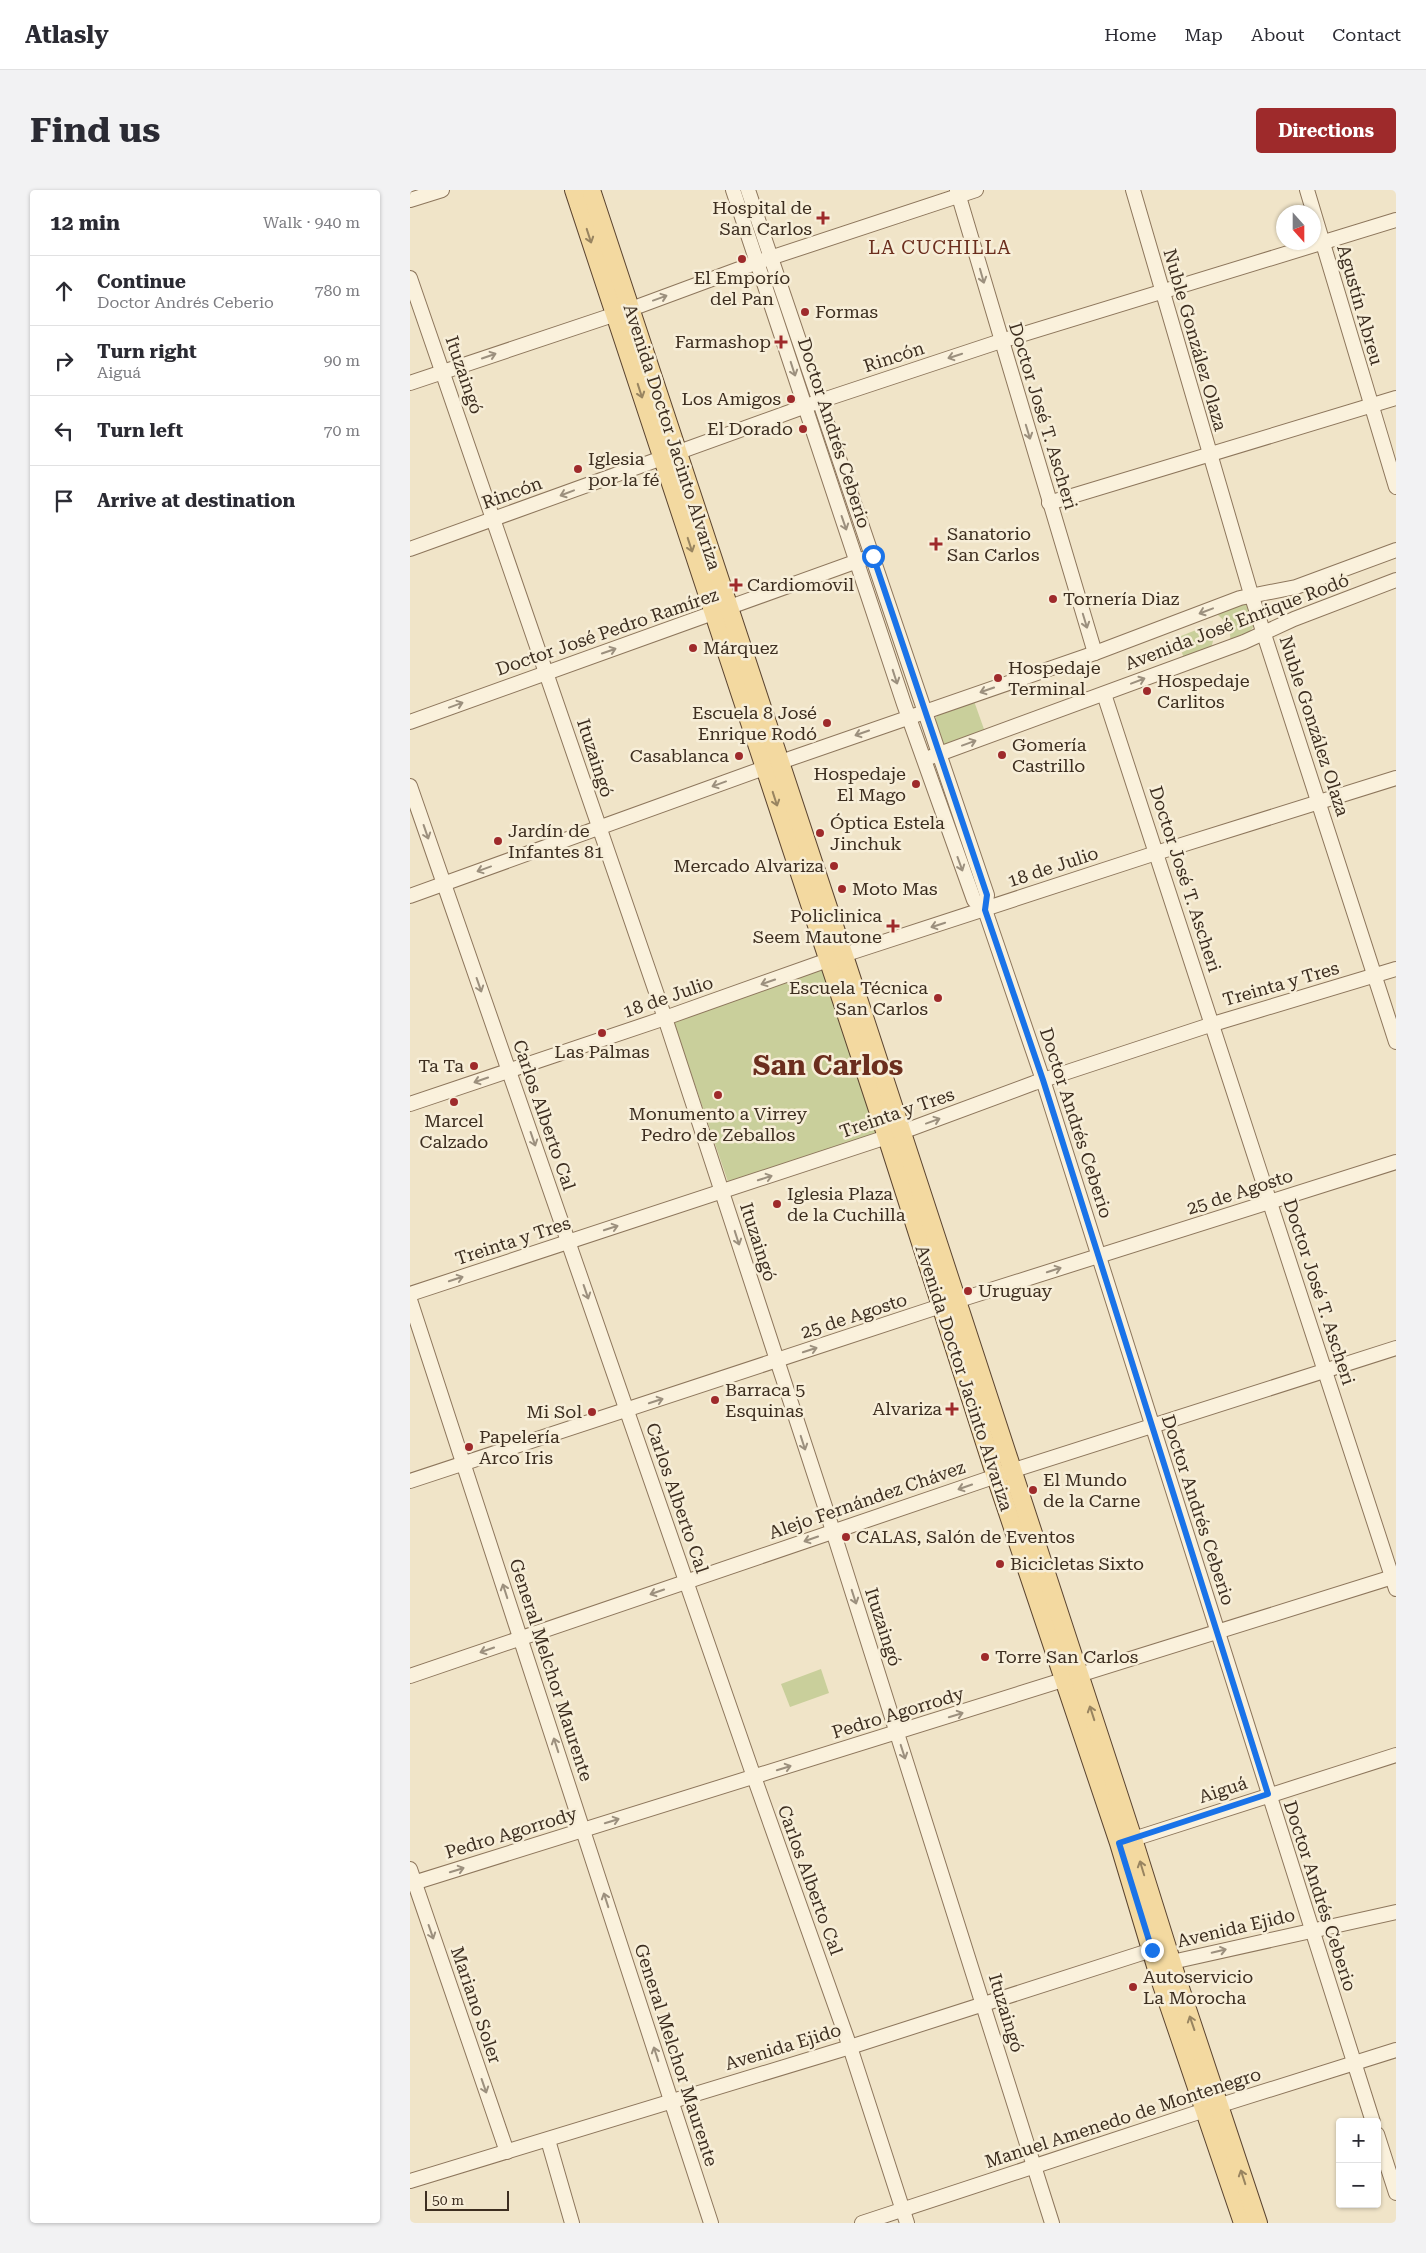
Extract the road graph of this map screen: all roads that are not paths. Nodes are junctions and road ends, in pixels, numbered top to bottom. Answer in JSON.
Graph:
{"nodes":[{"id":1,"x":442,"y":190,"type":"edge"},
{"id":2,"x":574,"y":190,"type":"edge"},
{"id":3,"x":591,"y":190,"type":"edge"},
{"id":4,"x":733,"y":190,"type":"edge"},
{"id":5,"x":748,"y":190,"type":"edge"},
{"id":6,"x":976,"y":190,"type":"edge"},
{"id":7,"x":1133,"y":190,"type":"edge"},
{"id":8,"x":1307,"y":190,"type":"edge"},
{"id":9,"x":958,"y":193,"type":"edge"},
{"id":10,"x":410,"y":200,"type":"edge"},
{"id":11,"x":1396,"y":220,"type":"edge"},
{"id":12,"x":1323,"y":243,"type":"junction"},
{"id":13,"x":772,"y":257,"type":"junction"},
{"id":14,"x":758,"y":262,"type":"junction"},
{"id":15,"x":410,"y":278,"type":"edge"},
{"id":16,"x":1161,"y":291,"type":"junction"},
{"id":17,"x":622,"y":312,"type":"junction"},
{"id":18,"x":1001,"y":341,"type":"junction"},
{"id":19,"x":442,"y":372,"type":"junction"},
{"id":20,"x":410,"y":383,"type":"edge"},
{"id":21,"x":1396,"y":398,"type":"edge"},
{"id":22,"x":820,"y":401,"type":"junction"},
{"id":23,"x":805,"y":406,"type":"junction"},
{"id":24,"x":1370,"y":406,"type":"junction"},
{"id":25,"x":670,"y":454,"type":"junction"},
{"id":26,"x":1209,"y":456,"type":"junction"},
{"id":27,"x":1396,"y":487,"type":"edge"},
{"id":28,"x":1049,"y":503,"type":"junction"},
{"id":29,"x":495,"y":520,"type":"junction"},
{"id":30,"x":410,"y":549,"type":"edge"},
{"id":31,"x":1396,"y":550,"type":"edge"},
{"id":32,"x":873,"y":556,"type":"junction"},
{"id":33,"x":857,"y":561,"type":"junction"},
{"id":34,"x":1396,"y":580,"type":"edge"},
{"id":35,"x":1251,"y":594,"type":"junction"},
{"id":36,"x":721,"y":612,"type":"junction"},
{"id":37,"x":1264,"y":634,"type":"junction"},
{"id":38,"x":1095,"y":653,"type":"junction"},
{"id":39,"x":547,"y":673,"type":"junction"},
{"id":40,"x":1104,"y":694,"type":"junction"},
{"id":41,"x":925,"y":712,"type":"junction"},
{"id":42,"x":908,"y":717,"type":"junction"},
{"id":43,"x":410,"y":722,"type":"edge"},
{"id":44,"x":940,"y":754,"type":"junction"},
{"id":45,"x":923,"y":760,"type":"junction"},
{"id":46,"x":772,"y":765,"type":"junction"},
{"id":47,"x":1396,"y":778,"type":"edge"},
{"id":48,"x":410,"y":786,"type":"edge"},
{"id":49,"x":1318,"y":802,"type":"junction"},
{"id":50,"x":599,"y":828,"type":"junction"},
{"id":51,"x":1156,"y":853,"type":"junction"},
{"id":52,"x":444,"y":884,"type":"junction"},
{"id":53,"x":410,"y":896,"type":"edge"},
{"id":54,"x":985,"y":910,"type":"junction"},
{"id":55,"x":836,"y":958,"type":"junction"},
{"id":56,"x":1396,"y":969,"type":"edge"},
{"id":57,"x":1375,"y":976,"type":"junction"},
{"id":58,"x":665,"y":1018,"type":"junction"},
{"id":59,"x":1213,"y":1024,"type":"junction"},
{"id":60,"x":1396,"y":1042,"type":"edge"},
{"id":61,"x":509,"y":1070,"type":"junction"},
{"id":62,"x":1043,"y":1080,"type":"junction"},
{"id":63,"x":410,"y":1104,"type":"edge"},
{"id":64,"x":894,"y":1135,"type":"junction"},
{"id":65,"x":1396,"y":1162,"type":"edge"},
{"id":66,"x":722,"y":1192,"type":"junction"},
{"id":67,"x":1270,"y":1202,"type":"junction"},
{"id":68,"x":568,"y":1242,"type":"junction"},
{"id":69,"x":1099,"y":1256,"type":"junction"},
{"id":70,"x":410,"y":1294,"type":"edge"},
{"id":71,"x":410,"y":1300,"type":"edge"},
{"id":72,"x":948,"y":1304,"type":"junction"},
{"id":73,"x":1396,"y":1348,"type":"edge"},
{"id":74,"x":776,"y":1361,"type":"junction"},
{"id":75,"x":1325,"y":1370,"type":"junction"},
{"id":76,"x":627,"y":1410,"type":"junction"},
{"id":77,"x":1152,"y":1426,"type":"junction"},
{"id":78,"x":464,"y":1464,"type":"junction"},
{"id":79,"x":1004,"y":1474,"type":"junction"},
{"id":80,"x":410,"y":1481,"type":"edge"},
{"id":81,"x":833,"y":1531,"type":"junction"},
{"id":82,"x":1395,"y":1581,"type":"edge"},
{"id":83,"x":687,"y":1582,"type":"junction"},
{"id":84,"x":1218,"y":1633,"type":"junction"},
{"id":85,"x":521,"y":1638,"type":"junction"},
{"id":86,"x":410,"y":1676,"type":"edge"},
{"id":87,"x":1072,"y":1679,"type":"junction"},
{"id":88,"x":897,"y":1733,"type":"junction"},
{"id":89,"x":1396,"y":1755,"type":"edge"},
{"id":90,"x":754,"y":1777,"type":"junction"},
{"id":91,"x":1268,"y":1794,"type":"junction"},
{"id":92,"x":583,"y":1830,"type":"junction"},
{"id":93,"x":1126,"y":1841,"type":"junction"},
{"id":94,"x":412,"y":1879,"type":"edge"},
{"id":95,"x":1396,"y":1912,"type":"edge"},
{"id":96,"x":1311,"y":1930,"type":"junction"},
{"id":97,"x":1163,"y":1952,"type":"junction"},
{"id":98,"x":984,"y":2004,"type":"junction"},
{"id":99,"x":850,"y":2047,"type":"junction"},
{"id":100,"x":1396,"y":2050,"type":"edge"},
{"id":101,"x":1355,"y":2064,"type":"junction"},
{"id":102,"x":672,"y":2101,"type":"junction"},
{"id":103,"x":1213,"y":2108,"type":"junction"},
{"id":104,"x":1372,"y":2118,"type":"edge"},
{"id":105,"x":548,"y":2140,"type":"junction"},
{"id":106,"x":1381,"y":2146,"type":"edge"},
{"id":107,"x":507,"y":2152,"type":"junction"},
{"id":108,"x":1034,"y":2166,"type":"junction"},
{"id":109,"x":410,"y":2181,"type":"edge"},
{"id":110,"x":1396,"y":2193,"type":"edge"},
{"id":111,"x":905,"y":2216,"type":"edge"},
{"id":112,"x":572,"y":2223,"type":"edge"},
{"id":113,"x":711,"y":2223,"type":"edge"},
{"id":114,"x":862,"y":2223,"type":"edge"},
{"id":115,"x":1052,"y":2223,"type":"edge"},
{"id":116,"x":1243,"y":2223,"type":"edge"},
{"id":117,"x":1258,"y":2223,"type":"edge"}],
"edges":[{"from":1,"to":10,"type":"street"},
{"from":2,"to":17,"type":"main road","name":"Avenida Doctor Jacinto Alvariza","one_way":true},
{"from":3,"to":17,"type":"main road","name":"Avenida Doctor Jacinto Alvariza"},
{"from":4,"to":14,"type":"street","name":"Doctor Andrés Ceberio"},
{"from":5,"to":13,"type":"street","name":"Doctor Andrés Ceberio"},
{"from":6,"to":9,"type":"street"},
{"from":7,"to":16,"type":"street","name":"Nuble González Olaza"},
{"from":8,"to":12,"type":"street","name":"Agustín Abreu"},
{"from":9,"to":13,"type":"street"},
{"from":9,"to":18,"type":"street","name":"Doctor José T. Ascheri","one_way":true},
{"from":11,"to":12,"type":"street","name":"Rincón"},
{"from":12,"to":16,"type":"street","name":"Rincón"},
{"from":12,"to":24,"type":"street","name":"Agustín Abreu"},
{"from":13,"to":14,"type":"street"},
{"from":13,"to":22,"type":"street","name":"Doctor Andrés Ceberio"},
{"from":17,"to":14,"type":"street","one_way":true},
{"from":14,"to":23,"type":"street","name":"Doctor Andrés Ceberio","one_way":true},
{"from":15,"to":19,"type":"street","name":"Ituzaingó"},
{"from":16,"to":18,"type":"street","name":"Rincón"},
{"from":16,"to":26,"type":"street","name":"Nuble González Olaza"},
{"from":19,"to":17,"type":"street","one_way":true},
{"from":17,"to":25,"type":"main road","name":"Avenida Doctor Jacinto Alvariza"},
{"from":18,"to":22,"type":"street","name":"Rincón","one_way":true},
{"from":18,"to":28,"type":"street","name":"Doctor José T. Ascheri","one_way":true},
{"from":19,"to":20,"type":"street"},
{"from":19,"to":29,"type":"street","name":"Ituzaingó"},
{"from":21,"to":24,"type":"street"},
{"from":22,"to":23,"type":"street","name":"Rincón"},
{"from":22,"to":32,"type":"street","name":"Doctor Andrés Ceberio"},
{"from":23,"to":25,"type":"street","name":"Rincón"},
{"from":23,"to":33,"type":"street","name":"Doctor Andrés Ceberio","one_way":true},
{"from":24,"to":26,"type":"street"},
{"from":24,"to":27,"type":"street","name":"Agustín Abreu"},
{"from":25,"to":29,"type":"street","name":"Rincón","one_way":true},
{"from":25,"to":36,"type":"main road","name":"Avenida Doctor Jacinto Alvariza"},
{"from":26,"to":28,"type":"street"},
{"from":26,"to":35,"type":"street","name":"Nuble González Olaza"},
{"from":28,"to":38,"type":"street","name":"Doctor José T. Ascheri","one_way":true},
{"from":29,"to":30,"type":"street","name":"Rincón"},
{"from":29,"to":39,"type":"street","name":"Ituzaingó"},
{"from":31,"to":35,"type":"street","name":"Avenida José Enrique Rodó"},
{"from":32,"to":33,"type":"street","name":"Doctor José Pedro Ramírez"},
{"from":32,"to":41,"type":"street","name":"Doctor Andrés Ceberio"},
{"from":33,"to":36,"type":"street","name":"Doctor José Pedro Ramírez"},
{"from":33,"to":42,"type":"street","name":"Doctor Andrés Ceberio","one_way":true},
{"from":34,"to":37,"type":"street","name":"Avenida José Enrique Rodó"},
{"from":35,"to":37,"type":"street","name":"Nuble González Olaza"},
{"from":35,"to":38,"type":"street","name":"Avenida José Enrique Rodó","one_way":true},
{"from":39,"to":36,"type":"street","name":"Doctor José Pedro Ramírez","one_way":true},
{"from":36,"to":46,"type":"main road","name":"Avenida Doctor Jacinto Alvariza"},
{"from":40,"to":37,"type":"street","name":"Avenida José Enrique Rodó","one_way":true},
{"from":37,"to":49,"type":"street","name":"Nuble González Olaza"},
{"from":38,"to":41,"type":"street","name":"Avenida José Enrique Rodó","one_way":true},
{"from":43,"to":39,"type":"street","name":"Doctor José Pedro Ramírez","one_way":true},
{"from":39,"to":50,"type":"street","name":"Ituzaingó"},
{"from":44,"to":40,"type":"street","name":"Avenida José Enrique Rodó","one_way":true},
{"from":40,"to":51,"type":"street","name":"Doctor José T. Ascheri"},
{"from":41,"to":42,"type":"street","name":"Avenida José Enrique Rodó"},
{"from":41,"to":44,"type":"street","name":"Doctor Andrés Ceberio"},
{"from":42,"to":45,"type":"street","name":"Doctor Andrés Ceberio"},
{"from":42,"to":46,"type":"street","name":"Avenida José Enrique Rodó","one_way":true},
{"from":44,"to":45,"type":"street","name":"Avenida José Enrique Rodó"},
{"from":44,"to":54,"type":"street","name":"Doctor Andrés Ceberio"},
{"from":45,"to":54,"type":"street","name":"Doctor Andrés Ceberio","one_way":true},
{"from":46,"to":50,"type":"street","name":"Avenida José Enrique Rodó","one_way":true},
{"from":46,"to":55,"type":"main road","name":"Avenida Doctor Jacinto Alvariza"},
{"from":47,"to":49,"type":"street","name":"18 de Julio"},
{"from":48,"to":52,"type":"street","name":"Carlos Alberto Cal","one_way":true},
{"from":49,"to":51,"type":"street","name":"18 de Julio"},
{"from":49,"to":57,"type":"street","name":"Nuble González Olaza"},
{"from":50,"to":52,"type":"street","name":"Avenida José Enrique Rodó","one_way":true},
{"from":50,"to":58,"type":"street","name":"Ituzaingó"},
{"from":51,"to":54,"type":"street","name":"18 de Julio"},
{"from":51,"to":59,"type":"street","name":"Doctor José T. Ascheri"},
{"from":52,"to":53,"type":"street","name":"Avenida José Enrique Rodó"},
{"from":52,"to":61,"type":"street","name":"Carlos Alberto Cal","one_way":true},
{"from":54,"to":55,"type":"street","name":"18 de Julio","one_way":true},
{"from":54,"to":62,"type":"street","name":"Doctor Andrés Ceberio"},
{"from":55,"to":58,"type":"street","name":"18 de Julio","one_way":true},
{"from":55,"to":64,"type":"main road","name":"Avenida Doctor Jacinto Alvariza"},
{"from":56,"to":57,"type":"street","name":"Treinta y Tres"},
{"from":57,"to":59,"type":"street","name":"Treinta y Tres"},
{"from":57,"to":60,"type":"street","name":"Nuble González Olaza"},
{"from":58,"to":61,"type":"street","name":"18 de Julio"},
{"from":58,"to":66,"type":"street","name":"Ituzaingó"},
{"from":59,"to":62,"type":"street","name":"Treinta y Tres"},
{"from":59,"to":67,"type":"street","name":"Doctor José T. Ascheri"},
{"from":61,"to":63,"type":"street","name":"18 de Julio","one_way":true},
{"from":61,"to":68,"type":"street","name":"Carlos Alberto Cal","one_way":true},
{"from":64,"to":62,"type":"street","name":"Treinta y Tres","one_way":true},
{"from":62,"to":69,"type":"street","name":"Doctor Andrés Ceberio"},
{"from":66,"to":64,"type":"street","name":"Treinta y Tres","one_way":true},
{"from":64,"to":72,"type":"main road","name":"Avenida Doctor Jacinto Alvariza"},
{"from":65,"to":67,"type":"street","name":"25 de Agosto"},
{"from":68,"to":66,"type":"street","name":"Treinta y Tres","one_way":true},
{"from":66,"to":74,"type":"street","name":"Ituzaingó","one_way":true},
{"from":67,"to":69,"type":"street","name":"25 de Agosto"},
{"from":67,"to":75,"type":"street","name":"Doctor José T. Ascheri"},
{"from":70,"to":68,"type":"street","name":"Treinta y Tres","one_way":true},
{"from":68,"to":76,"type":"street","name":"Carlos Alberto Cal","one_way":true},
{"from":72,"to":69,"type":"street","name":"25 de Agosto","one_way":true},
{"from":69,"to":77,"type":"street","name":"Doctor Andrés Ceberio"},
{"from":71,"to":78,"type":"street","name":"General Melchor Maurente"},
{"from":74,"to":72,"type":"street","name":"25 de Agosto","one_way":true},
{"from":72,"to":79,"type":"main road","name":"Avenida Doctor Jacinto Alvariza"},
{"from":73,"to":75,"type":"street","name":"Alejo Fernández Chávez"},
{"from":76,"to":74,"type":"street","name":"25 de Agosto","one_way":true},
{"from":74,"to":81,"type":"street","name":"Ituzaingó","one_way":true},
{"from":75,"to":77,"type":"street","name":"Alejo Fernández Chávez"},
{"from":75,"to":82,"type":"street","name":"Doctor José T. Ascheri"},
{"from":76,"to":78,"type":"street","name":"25 de Agosto"},
{"from":76,"to":83,"type":"street","name":"Carlos Alberto Cal"},
{"from":77,"to":79,"type":"street","name":"Alejo Fernández Chávez"},
{"from":77,"to":84,"type":"street","name":"Doctor Andrés Ceberio"},
{"from":78,"to":80,"type":"street","name":"25 de Agosto"},
{"from":85,"to":78,"type":"street","name":"General Melchor Maurente","one_way":true},
{"from":79,"to":81,"type":"street","name":"Alejo Fernández Chávez","one_way":true},
{"from":79,"to":87,"type":"main road","name":"Avenida Doctor Jacinto Alvariza"},
{"from":81,"to":83,"type":"street","name":"Alejo Fernández Chávez","one_way":true},
{"from":81,"to":88,"type":"street","name":"Ituzaingó","one_way":true},
{"from":82,"to":84,"type":"street","name":"Pedro Agorrody"},
{"from":83,"to":85,"type":"street","name":"Alejo Fernández Chávez","one_way":true},
{"from":83,"to":90,"type":"street","name":"Carlos Alberto Cal"},
{"from":84,"to":87,"type":"street","name":"Pedro Agorrody"},
{"from":84,"to":91,"type":"street","name":"Doctor Andrés Ceberio"},
{"from":85,"to":86,"type":"street","name":"Alejo Fernández Chávez","one_way":true},
{"from":92,"to":85,"type":"street","name":"General Melchor Maurente","one_way":true},
{"from":88,"to":87,"type":"street","name":"Pedro Agorrody","one_way":true},
{"from":87,"to":93,"type":"main road","name":"Avenida Doctor Jacinto Alvariza"},
{"from":90,"to":88,"type":"street","name":"Pedro Agorrody","one_way":true},
{"from":88,"to":98,"type":"street","name":"Ituzaingó","one_way":true},
{"from":89,"to":91,"type":"street","name":"Aiguá"},
{"from":92,"to":90,"type":"street","name":"Pedro Agorrody","one_way":true},
{"from":90,"to":99,"type":"street","name":"Carlos Alberto Cal"},
{"from":91,"to":93,"type":"street","name":"Aiguá"},
{"from":91,"to":96,"type":"street","name":"Doctor Andrés Ceberio"},
{"from":94,"to":92,"type":"street","name":"Pedro Agorrody","one_way":true},
{"from":102,"to":92,"type":"street","name":"General Melchor Maurente","one_way":true},
{"from":93,"to":97,"type":"main road","name":"Avenida Doctor Jacinto Alvariza"},
{"from":94,"to":107,"type":"street","name":"Mariano Soler","one_way":true},
{"from":95,"to":96,"type":"street","name":"Avenida Ejido"},
{"from":97,"to":96,"type":"street","name":"Avenida Ejido","one_way":true},
{"from":96,"to":101,"type":"street","name":"Doctor Andrés Ceberio"},
{"from":97,"to":98,"type":"street","name":"Avenida Ejido"},
{"from":97,"to":103,"type":"main road","name":"Avenida Doctor Jacinto Alvariza"},
{"from":98,"to":99,"type":"street","name":"Avenida Ejido"},
{"from":98,"to":108,"type":"street","name":"Ituzaingó"},
{"from":99,"to":102,"type":"street","name":"Avenida Ejido"},
{"from":99,"to":111,"type":"street","name":"Carlos Alberto Cal"},
{"from":100,"to":101,"type":"street","name":"Manuel Amenedo de Montenegro"},
{"from":101,"to":103,"type":"street","name":"Manuel Amenedo de Montenegro"},
{"from":101,"to":104,"type":"street","name":"Doctor Andrés Ceberio"},
{"from":102,"to":105,"type":"street","name":"Avenida Ejido"},
{"from":102,"to":113,"type":"street","name":"General Melchor Maurente"},
{"from":103,"to":108,"type":"street","name":"Manuel Amenedo de Montenegro"},
{"from":103,"to":116,"type":"main road","name":"Avenida Doctor Jacinto Alvariza"},
{"from":117,"to":103,"type":"main road","name":"Avenida Doctor Jacinto Alvariza","one_way":true},
{"from":105,"to":107,"type":"street","name":"Avenida Ejido"},
{"from":105,"to":112,"type":"street"},
{"from":106,"to":110,"type":"street"},
{"from":107,"to":109,"type":"street","name":"Avenida Ejido"},
{"from":108,"to":111,"type":"street","name":"Manuel Amenedo de Montenegro"},
{"from":108,"to":115,"type":"street","name":"Ituzaingó"},
{"from":111,"to":114,"type":"street","name":"Manuel Amenedo de Montenegro"}]}
